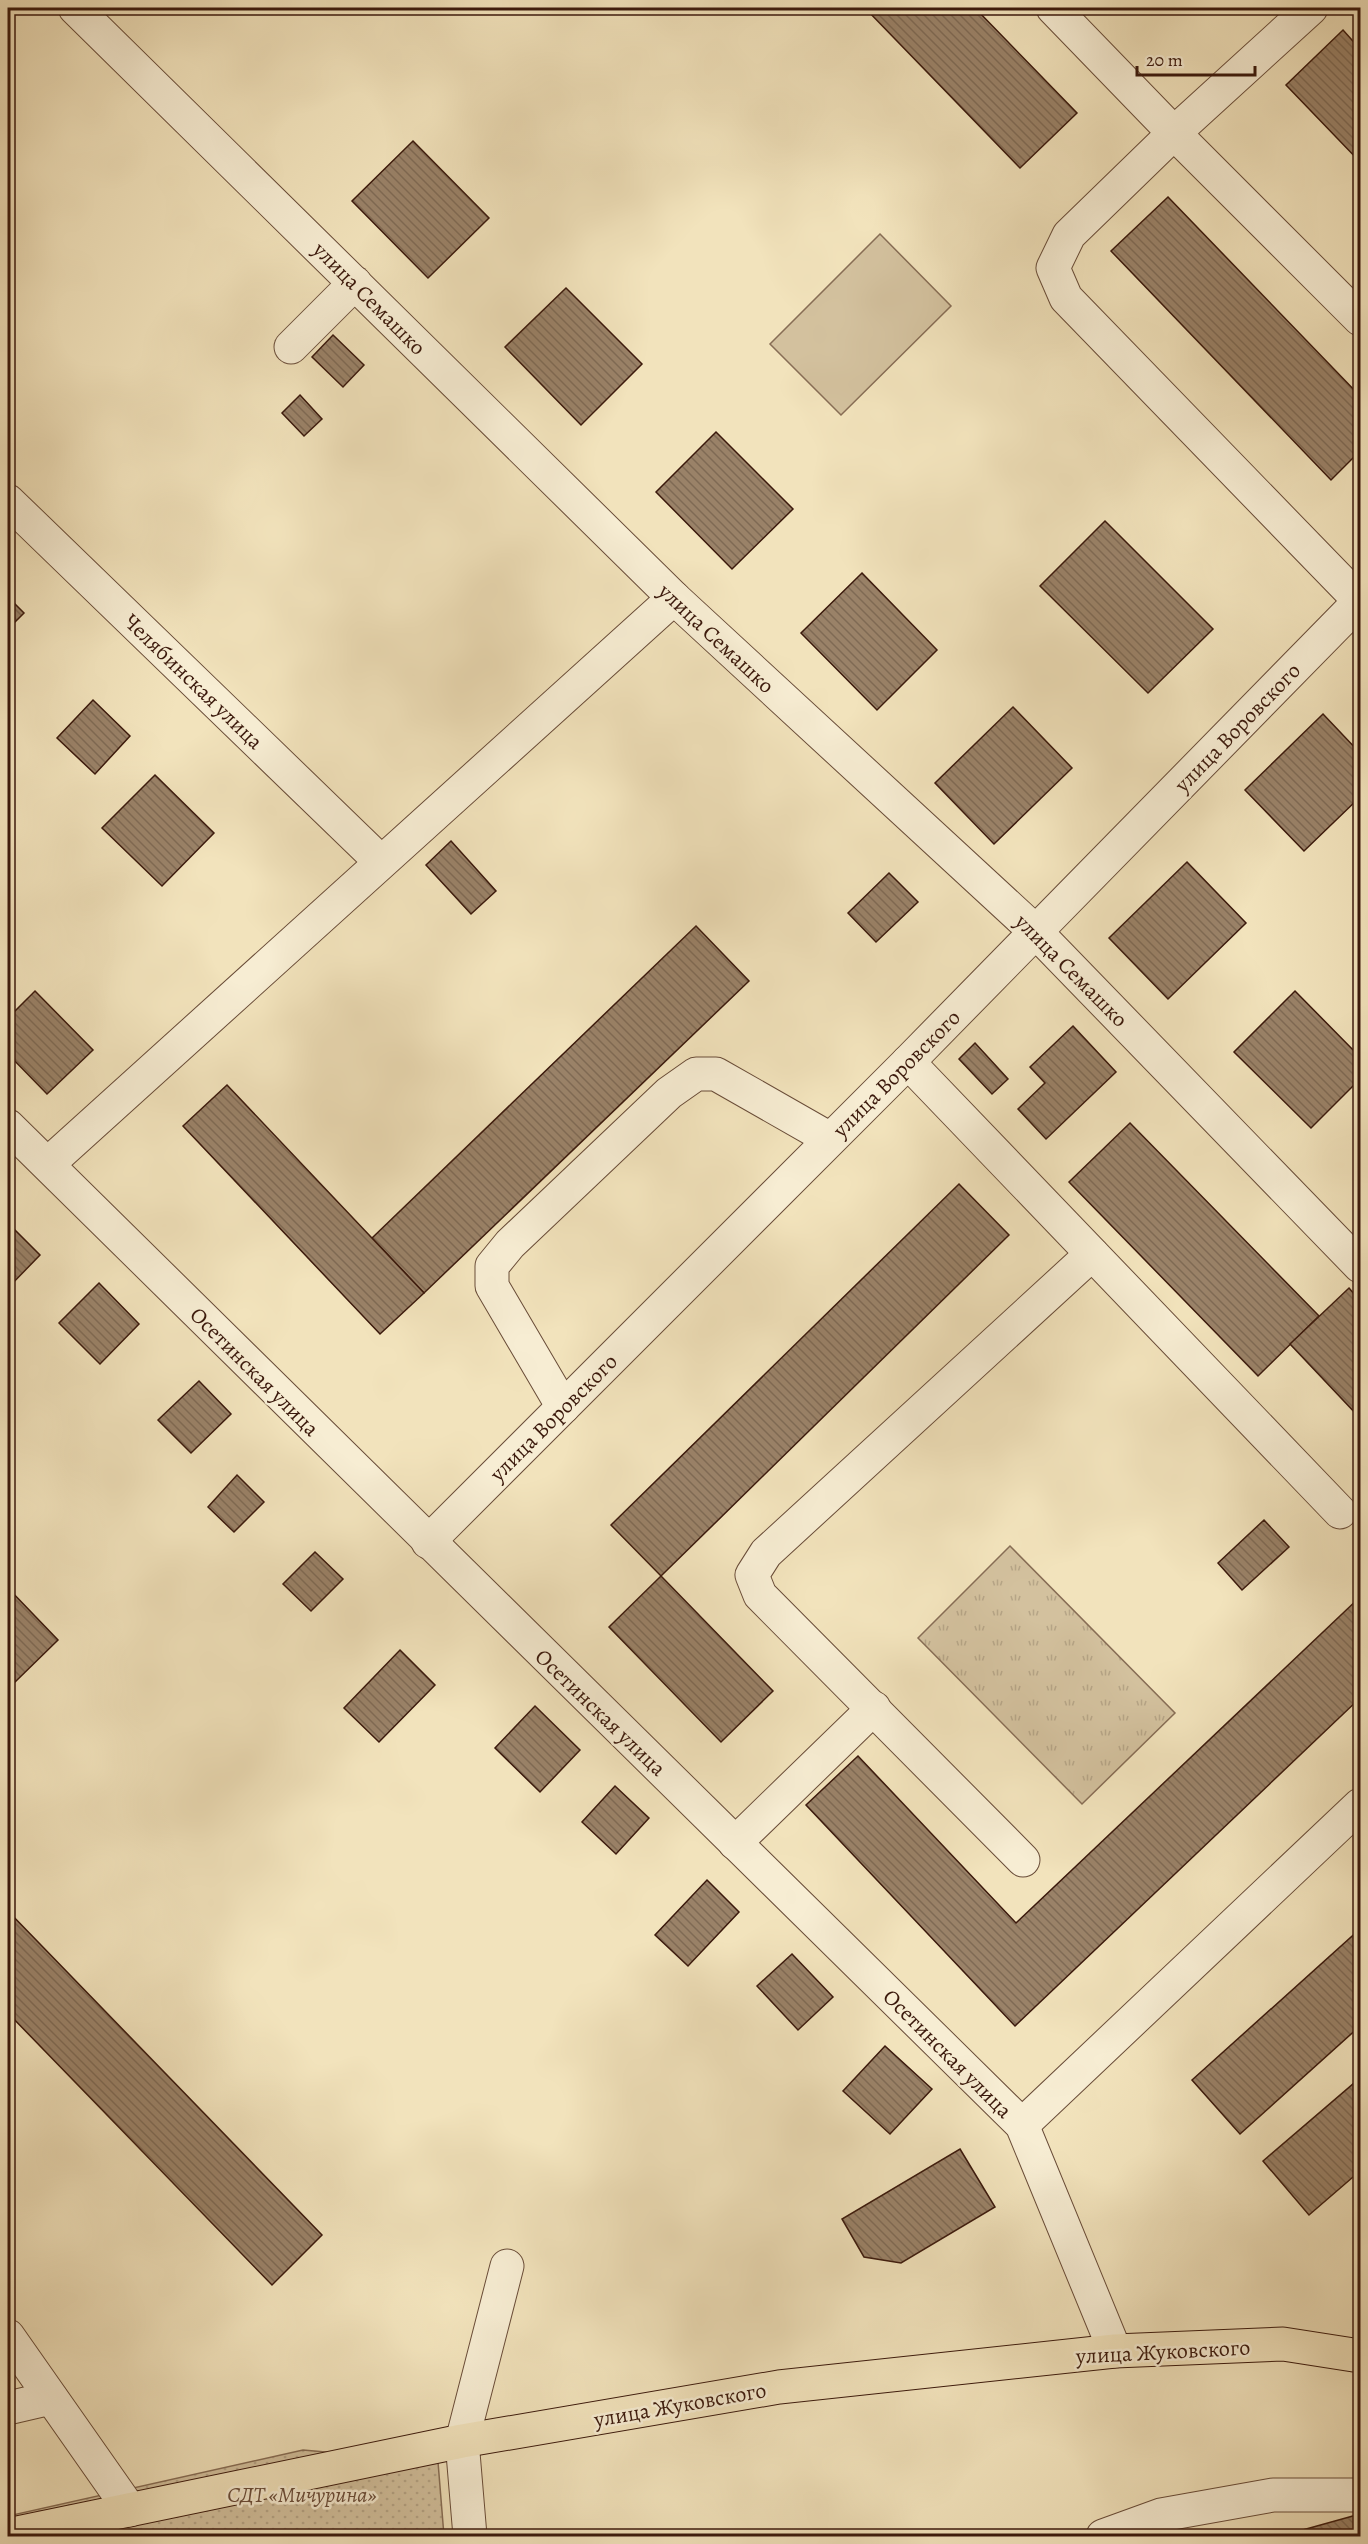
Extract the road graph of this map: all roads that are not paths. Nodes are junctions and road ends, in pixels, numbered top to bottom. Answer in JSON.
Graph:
{"nodes":[{"id":1,"x":75,"y":8,"type":"edge"},
{"id":2,"x":1053,"y":8,"type":"edge"},
{"id":3,"x":1311,"y":8,"type":"edge"},
{"id":4,"x":1174,"y":133,"type":"junction"},
{"id":5,"x":355,"y":283,"type":"junction"},
{"id":6,"x":1360,"y":319,"type":"edge"},
{"id":7,"x":291,"y":348,"type":"dead end"},
{"id":8,"x":8,"y":501,"type":"edge"},
{"id":9,"x":674,"y":598,"type":"junction"},
{"id":10,"x":1360,"y":601,"type":"edge"},
{"id":11,"x":381,"y":862,"type":"junction"},
{"id":12,"x":1036,"y":932,"type":"junction"},
{"id":13,"x":908,"y":1062,"type":"junction"},
{"id":14,"x":8,"y":1126,"type":"edge"},
{"id":15,"x":830,"y":1139,"type":"junction"},
{"id":16,"x":48,"y":1164,"type":"junction"},
{"id":17,"x":1092,"y":1254,"type":"junction"},
{"id":18,"x":1360,"y":1266,"type":"edge"},
{"id":19,"x":563,"y":1407,"type":"junction"},
{"id":20,"x":1340,"y":1512,"type":"dead end"},
{"id":21,"x":428,"y":1542,"type":"junction"},
{"id":22,"x":874,"y":1708,"type":"junction"},
{"id":23,"x":1360,"y":1805,"type":"edge"},
{"id":24,"x":735,"y":1843,"type":"junction"},
{"id":25,"x":1023,"y":1860,"type":"dead end"},
{"id":26,"x":1022,"y":2126,"type":"junction"},
{"id":27,"x":507,"y":2266,"type":"dead end"},
{"id":28,"x":8,"y":2336,"type":"edge"},
{"id":29,"x":1115,"y":2352,"type":"junction"},
{"id":30,"x":1360,"y":2356,"type":"edge"},
{"id":31,"x":51,"y":2398,"type":"junction"},
{"id":32,"x":8,"y":2408,"type":"edge"},
{"id":33,"x":462,"y":2441,"type":"junction"},
{"id":34,"x":1360,"y":2495,"type":"edge"},
{"id":35,"x":130,"y":2510,"type":"junction"},
{"id":36,"x":8,"y":2535,"type":"edge"},
{"id":37,"x":470,"y":2536,"type":"edge"},
{"id":38,"x":1103,"y":2536,"type":"edge"}],
"edges":[{"from":1,"to":5,"type":"street","name":"улица Семашко"},
{"from":2,"to":4,"type":"street"},
{"from":3,"to":4,"type":"street"},
{"from":4,"to":6,"type":"street"},
{"from":4,"to":10,"type":"street"},
{"from":5,"to":7,"type":"street"},
{"from":5,"to":9,"type":"street","name":"улица Семашко"},
{"from":8,"to":11,"type":"street","name":"Челябинская улица"},
{"from":9,"to":11,"type":"street"},
{"from":9,"to":12,"type":"street","name":"улица Семашко"},
{"from":10,"to":12,"type":"street","name":"улица Воровского"},
{"from":11,"to":16,"type":"street"},
{"from":12,"to":13,"type":"street","name":"улица Воровского"},
{"from":12,"to":18,"type":"street","name":"улица Семашко"},
{"from":13,"to":15,"type":"street","name":"улица Воровского"},
{"from":13,"to":17,"type":"street"},
{"from":14,"to":16,"type":"street","name":"Осетинская улица"},
{"from":15,"to":19,"type":"street","name":"улица Воровского"},
{"from":15,"to":19,"type":"street"},
{"from":16,"to":21,"type":"street","name":"Осетинская улица"},
{"from":17,"to":20,"type":"street"},
{"from":17,"to":22,"type":"street"},
{"from":19,"to":21,"type":"street","name":"улица Воровского"},
{"from":21,"to":24,"type":"street","name":"Осетинская улица"},
{"from":22,"to":24,"type":"street"},
{"from":22,"to":25,"type":"street"},
{"from":23,"to":26,"type":"street"},
{"from":24,"to":26,"type":"street","name":"Осетинская улица"},
{"from":26,"to":29,"type":"street","name":"Осетинская улица"},
{"from":27,"to":33,"type":"street"},
{"from":28,"to":31,"type":"street"},
{"from":29,"to":30,"type":"main road","name":"улица Жуковского"},
{"from":29,"to":33,"type":"main road","name":"улица Жуковского"},
{"from":31,"to":32,"type":"street"},
{"from":31,"to":35,"type":"street"},
{"from":33,"to":35,"type":"main road","name":"улица Жуковского"},
{"from":33,"to":37,"type":"street"},
{"from":34,"to":38,"type":"street"},
{"from":35,"to":36,"type":"main road","name":"улица Жуковского"}]}
